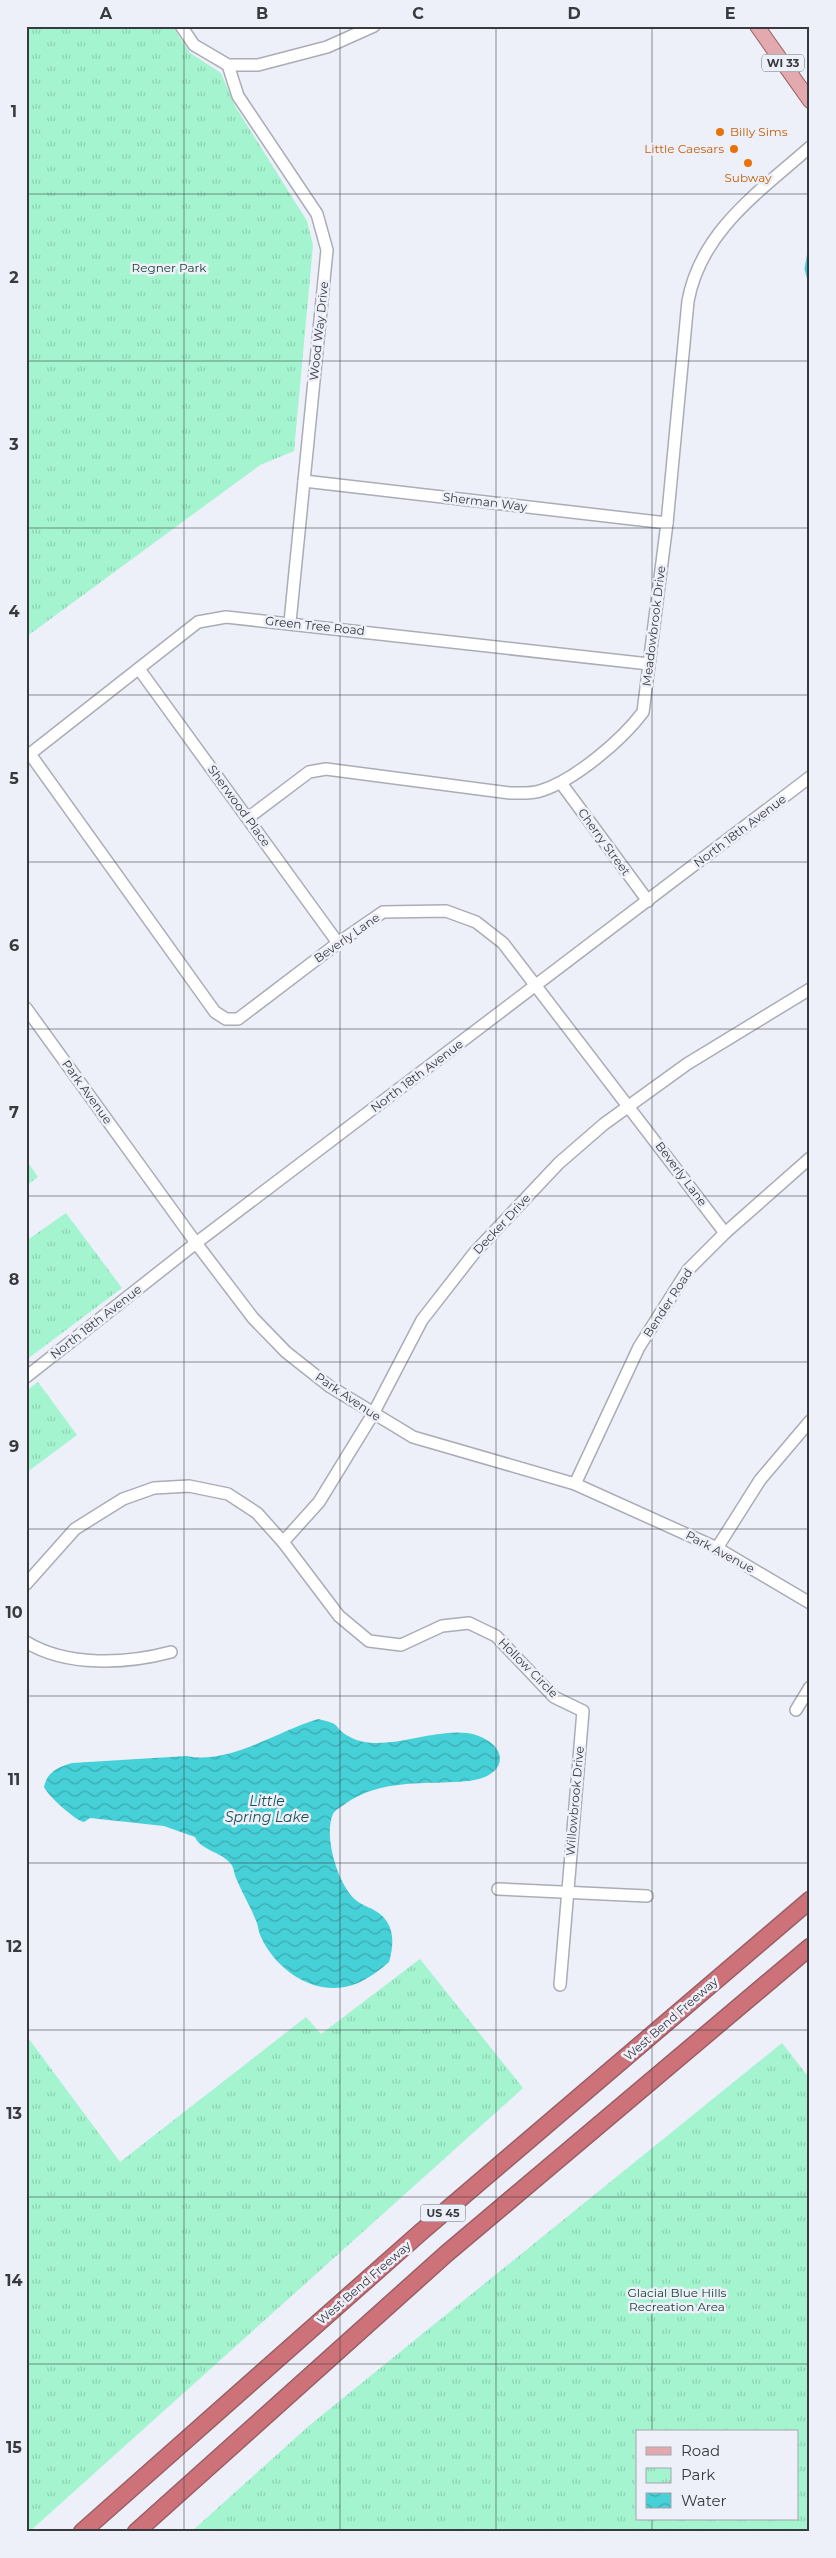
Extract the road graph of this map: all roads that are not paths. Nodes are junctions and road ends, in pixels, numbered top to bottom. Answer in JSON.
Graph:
{"nodes":[{"id":1,"x":181,"y":26,"type":"edge"},
{"id":2,"x":374,"y":26,"type":"edge"},
{"id":3,"x":757,"y":26,"type":"edge"},
{"id":4,"x":228,"y":65,"type":"junction"},
{"id":5,"x":810,"y":101,"type":"edge"},
{"id":6,"x":810,"y":147,"type":"edge"},
{"id":7,"x":304,"y":481,"type":"junction"},
{"id":8,"x":667,"y":523,"type":"junction"},
{"id":9,"x":290,"y":622,"type":"junction"},
{"id":10,"x":649,"y":664,"type":"junction"},
{"id":11,"x":139,"y":669,"type":"junction"},
{"id":12,"x":28,"y":756,"type":"edge"},
{"id":13,"x":810,"y":777,"type":"edge"},
{"id":14,"x":562,"y":783,"type":"junction"},
{"id":15,"x":248,"y":818,"type":"junction"},
{"id":16,"x":648,"y":901,"type":"junction"},
{"id":17,"x":338,"y":943,"type":"junction"},
{"id":18,"x":537,"y":986,"type":"junction"},
{"id":19,"x":810,"y":989,"type":"edge"},
{"id":20,"x":26,"y":1008,"type":"edge"},
{"id":21,"x":629,"y":1106,"type":"junction"},
{"id":22,"x":810,"y":1158,"type":"edge"},
{"id":23,"x":725,"y":1232,"type":"junction"},
{"id":24,"x":196,"y":1243,"type":"junction"},
{"id":25,"x":26,"y":1377,"type":"edge"},
{"id":26,"x":373,"y":1414,"type":"junction"},
{"id":27,"x":810,"y":1421,"type":"edge"},
{"id":28,"x":576,"y":1484,"type":"junction"},
{"id":29,"x":283,"y":1542,"type":"junction"},
{"id":30,"x":717,"y":1548,"type":"junction"},
{"id":31,"x":26,"y":1584,"type":"edge"},
{"id":32,"x":810,"y":1603,"type":"edge"},
{"id":33,"x":26,"y":1642,"type":"edge"},
{"id":34,"x":170,"y":1652,"type":"dead end"},
{"id":35,"x":810,"y":1686,"type":"edge"},
{"id":36,"x":796,"y":1710,"type":"dead end"},
{"id":37,"x":583,"y":1711,"type":"joint"},
{"id":38,"x":498,"y":1889,"type":"dead end"},
{"id":39,"x":567,"y":1891,"type":"junction"},
{"id":40,"x":647,"y":1896,"type":"dead end"},
{"id":41,"x":810,"y":1900,"type":"edge"},
{"id":42,"x":810,"y":1947,"type":"edge"},
{"id":43,"x":560,"y":1985,"type":"dead end"},
{"id":44,"x":82,"y":2532,"type":"edge"},
{"id":45,"x":136,"y":2532,"type":"edge"}],
"edges":[{"from":1,"to":4,"type":"street"},
{"from":2,"to":4,"type":"street"},
{"from":3,"to":5,"type":"main road","number":"WI 33"},
{"from":4,"to":7,"type":"street","name":"Wood Way Drive"},
{"from":6,"to":8,"type":"street","name":"Meadowbrook Drive"},
{"from":7,"to":8,"type":"street","name":"Sherman Way"},
{"from":7,"to":9,"type":"street","name":"Wood Way Drive"},
{"from":8,"to":10,"type":"street","name":"Meadowbrook Drive"},
{"from":9,"to":10,"type":"street","name":"Green Tree Road"},
{"from":9,"to":11,"type":"street","name":"Green Tree Road"},
{"from":10,"to":14,"type":"street","name":"Meadowbrook Drive"},
{"from":11,"to":12,"type":"street","name":"Green Tree Road"},
{"from":11,"to":15,"type":"street","name":"Sherwood Place"},
{"from":12,"to":17,"type":"street","name":"Beverly Lane"},
{"from":13,"to":16,"type":"street","name":"North 18th Avenue"},
{"from":14,"to":15,"type":"street","name":"Meadowbrook Drive"},
{"from":14,"to":16,"type":"street","name":"Cherry Street"},
{"from":15,"to":17,"type":"street","name":"Sherwood Place"},
{"from":16,"to":18,"type":"street","name":"North 18th Avenue"},
{"from":17,"to":18,"type":"street","name":"Beverly Lane"},
{"from":18,"to":21,"type":"street","name":"Beverly Lane"},
{"from":18,"to":24,"type":"street","name":"North 18th Avenue"},
{"from":19,"to":21,"type":"street","name":"Decker Drive"},
{"from":20,"to":24,"type":"street","name":"Park Avenue"},
{"from":21,"to":23,"type":"street","name":"Beverly Lane"},
{"from":21,"to":26,"type":"street","name":"Decker Drive"},
{"from":22,"to":23,"type":"street","name":"Bender Road"},
{"from":23,"to":28,"type":"street","name":"Bender Road"},
{"from":24,"to":25,"type":"street","name":"North 18th Avenue"},
{"from":24,"to":26,"type":"street","name":"Park Avenue"},
{"from":26,"to":28,"type":"street","name":"Park Avenue"},
{"from":26,"to":29,"type":"street","name":"Decker Drive"},
{"from":27,"to":30,"type":"street"},
{"from":28,"to":30,"type":"street","name":"Park Avenue"},
{"from":29,"to":31,"type":"street","name":"Hollow Circle"},
{"from":29,"to":37,"type":"street","name":"Hollow Circle"},
{"from":30,"to":32,"type":"street","name":"Park Avenue"},
{"from":33,"to":34,"type":"street"},
{"from":35,"to":36,"type":"street"},
{"from":37,"to":39,"type":"street","name":"Willowbrook Drive"},
{"from":38,"to":39,"type":"street"},
{"from":39,"to":40,"type":"street"},
{"from":39,"to":43,"type":"street","name":"Willowbrook Drive"},
{"from":41,"to":44,"type":"highway","name":"West Bend Freeway","number":"US 45"},
{"from":42,"to":45,"type":"highway","number":"US 45"}]}
